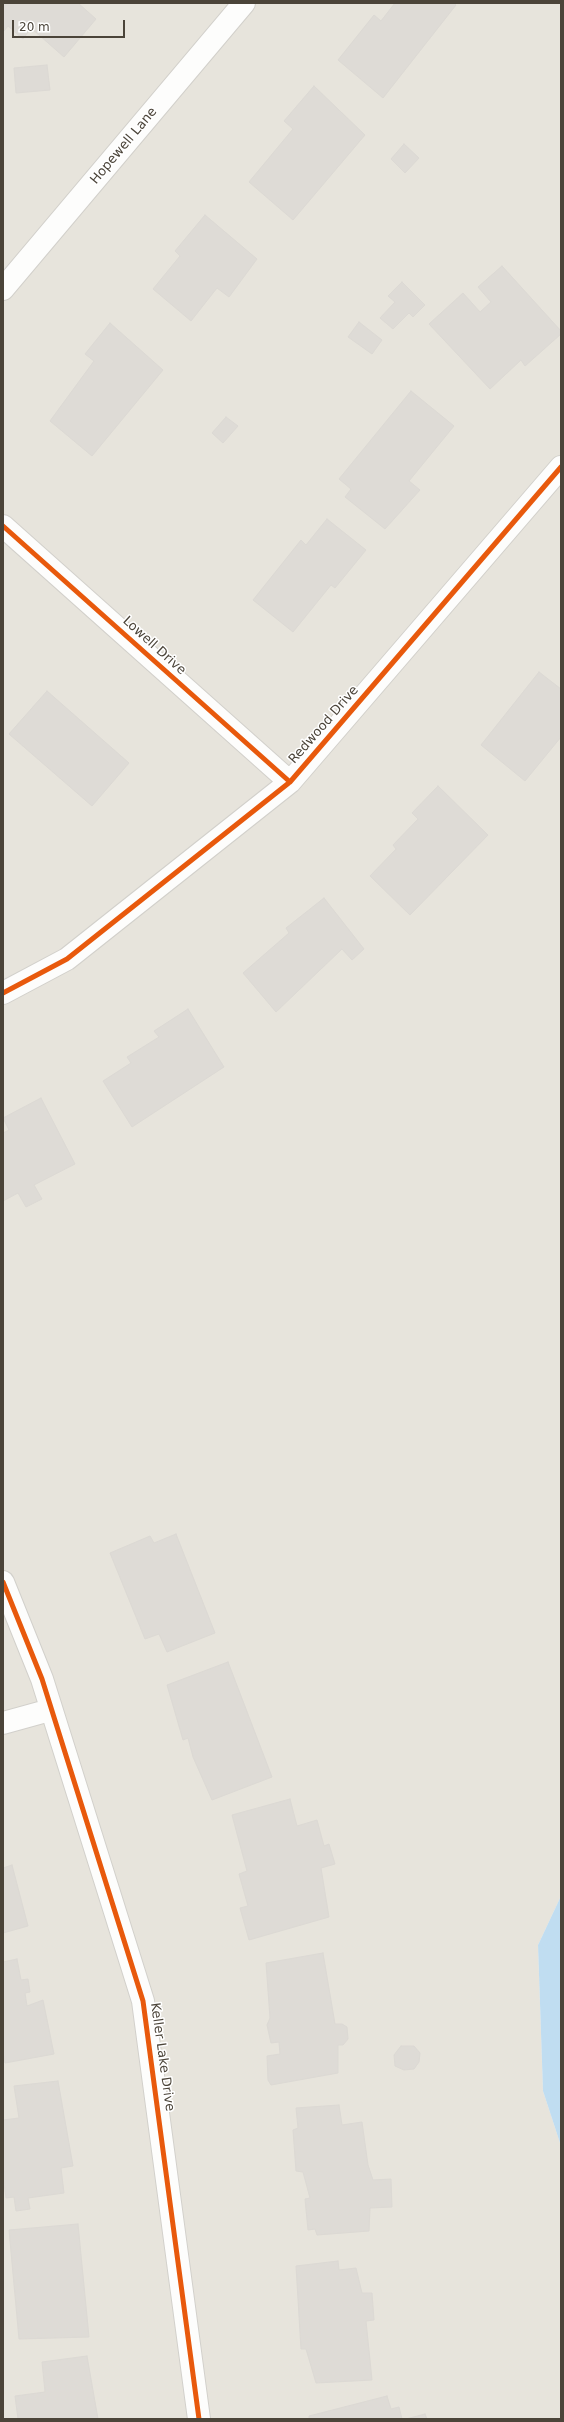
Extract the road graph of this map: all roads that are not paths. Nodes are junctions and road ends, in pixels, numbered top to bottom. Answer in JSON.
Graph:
{"nodes":[{"id":1,"x":243,"y":3,"type":"edge"},
{"id":2,"x":3,"y":289,"type":"edge"},
{"id":3,"x":561,"y":467,"type":"edge"},
{"id":4,"x":3,"y":526,"type":"edge"},
{"id":5,"x":290,"y":782,"type":"junction"},
{"id":6,"x":3,"y":993,"type":"edge"},
{"id":7,"x":3,"y":1582,"type":"edge"},
{"id":8,"x":50,"y":1710,"type":"junction"},
{"id":9,"x":3,"y":1723,"type":"edge"},
{"id":10,"x":199,"y":2419,"type":"edge"}],
"edges":[{"from":1,"to":2,"type":"street","name":"Hopewell Lane"},
{"from":3,"to":5,"type":"street","name":"Redwood Drive"},
{"from":4,"to":5,"type":"street","name":"Lowell Drive"},
{"from":5,"to":6,"type":"street","name":"Redwood Drive"},
{"from":7,"to":8,"type":"street","name":"Keller Lake Drive"},
{"from":8,"to":9,"type":"street"},
{"from":8,"to":10,"type":"street","name":"Keller Lake Drive"}]}
